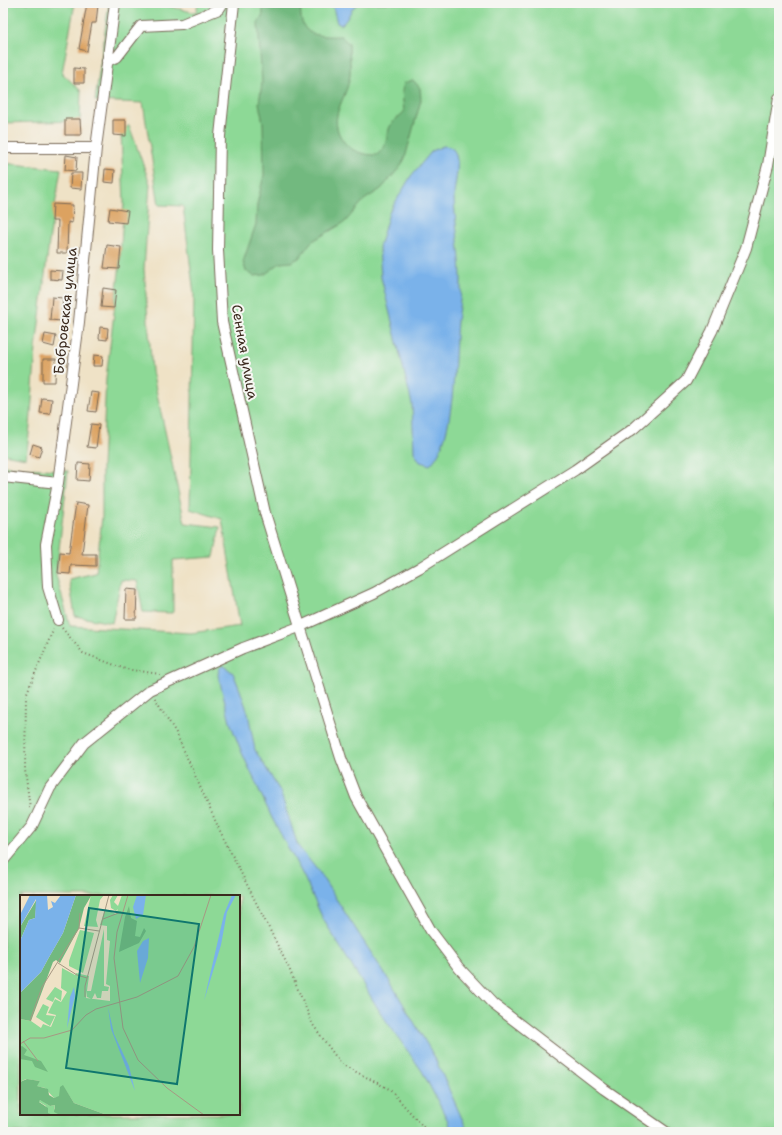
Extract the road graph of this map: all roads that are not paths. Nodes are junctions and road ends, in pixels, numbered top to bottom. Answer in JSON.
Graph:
{"nodes":[{"id":1,"x":115,"y":3,"type":"edge"},
{"id":2,"x":223,"y":3,"type":"edge"},
{"id":3,"x":234,"y":3,"type":"edge"},
{"id":4,"x":107,"y":61,"type":"junction"},
{"id":5,"x":779,"y":98,"type":"edge"},
{"id":6,"x":3,"y":148,"type":"edge"},
{"id":7,"x":96,"y":148,"type":"junction"},
{"id":8,"x":3,"y":477,"type":"edge"},
{"id":9,"x":58,"y":483,"type":"junction"},
{"id":10,"x":58,"y":620,"type":"road end"},
{"id":11,"x":299,"y":627,"type":"junction"},
{"id":12,"x":3,"y":861,"type":"edge"},
{"id":13,"x":666,"y":1132,"type":"edge"}],
"edges":[{"from":1,"to":4,"type":"street","name":"Бобровская улица"},
{"from":2,"to":4,"type":"street"},
{"from":3,"to":11,"type":"street","name":"Сенная улица"},
{"from":4,"to":7,"type":"street","name":"Бобровская улица"},
{"from":5,"to":11,"type":"street"},
{"from":6,"to":7,"type":"street"},
{"from":7,"to":9,"type":"street","name":"Бобровская улица"},
{"from":8,"to":9,"type":"street"},
{"from":9,"to":10,"type":"street","name":"Бобровская улица"},
{"from":11,"to":12,"type":"street"},
{"from":11,"to":13,"type":"street","name":"Сенная улица"}]}
